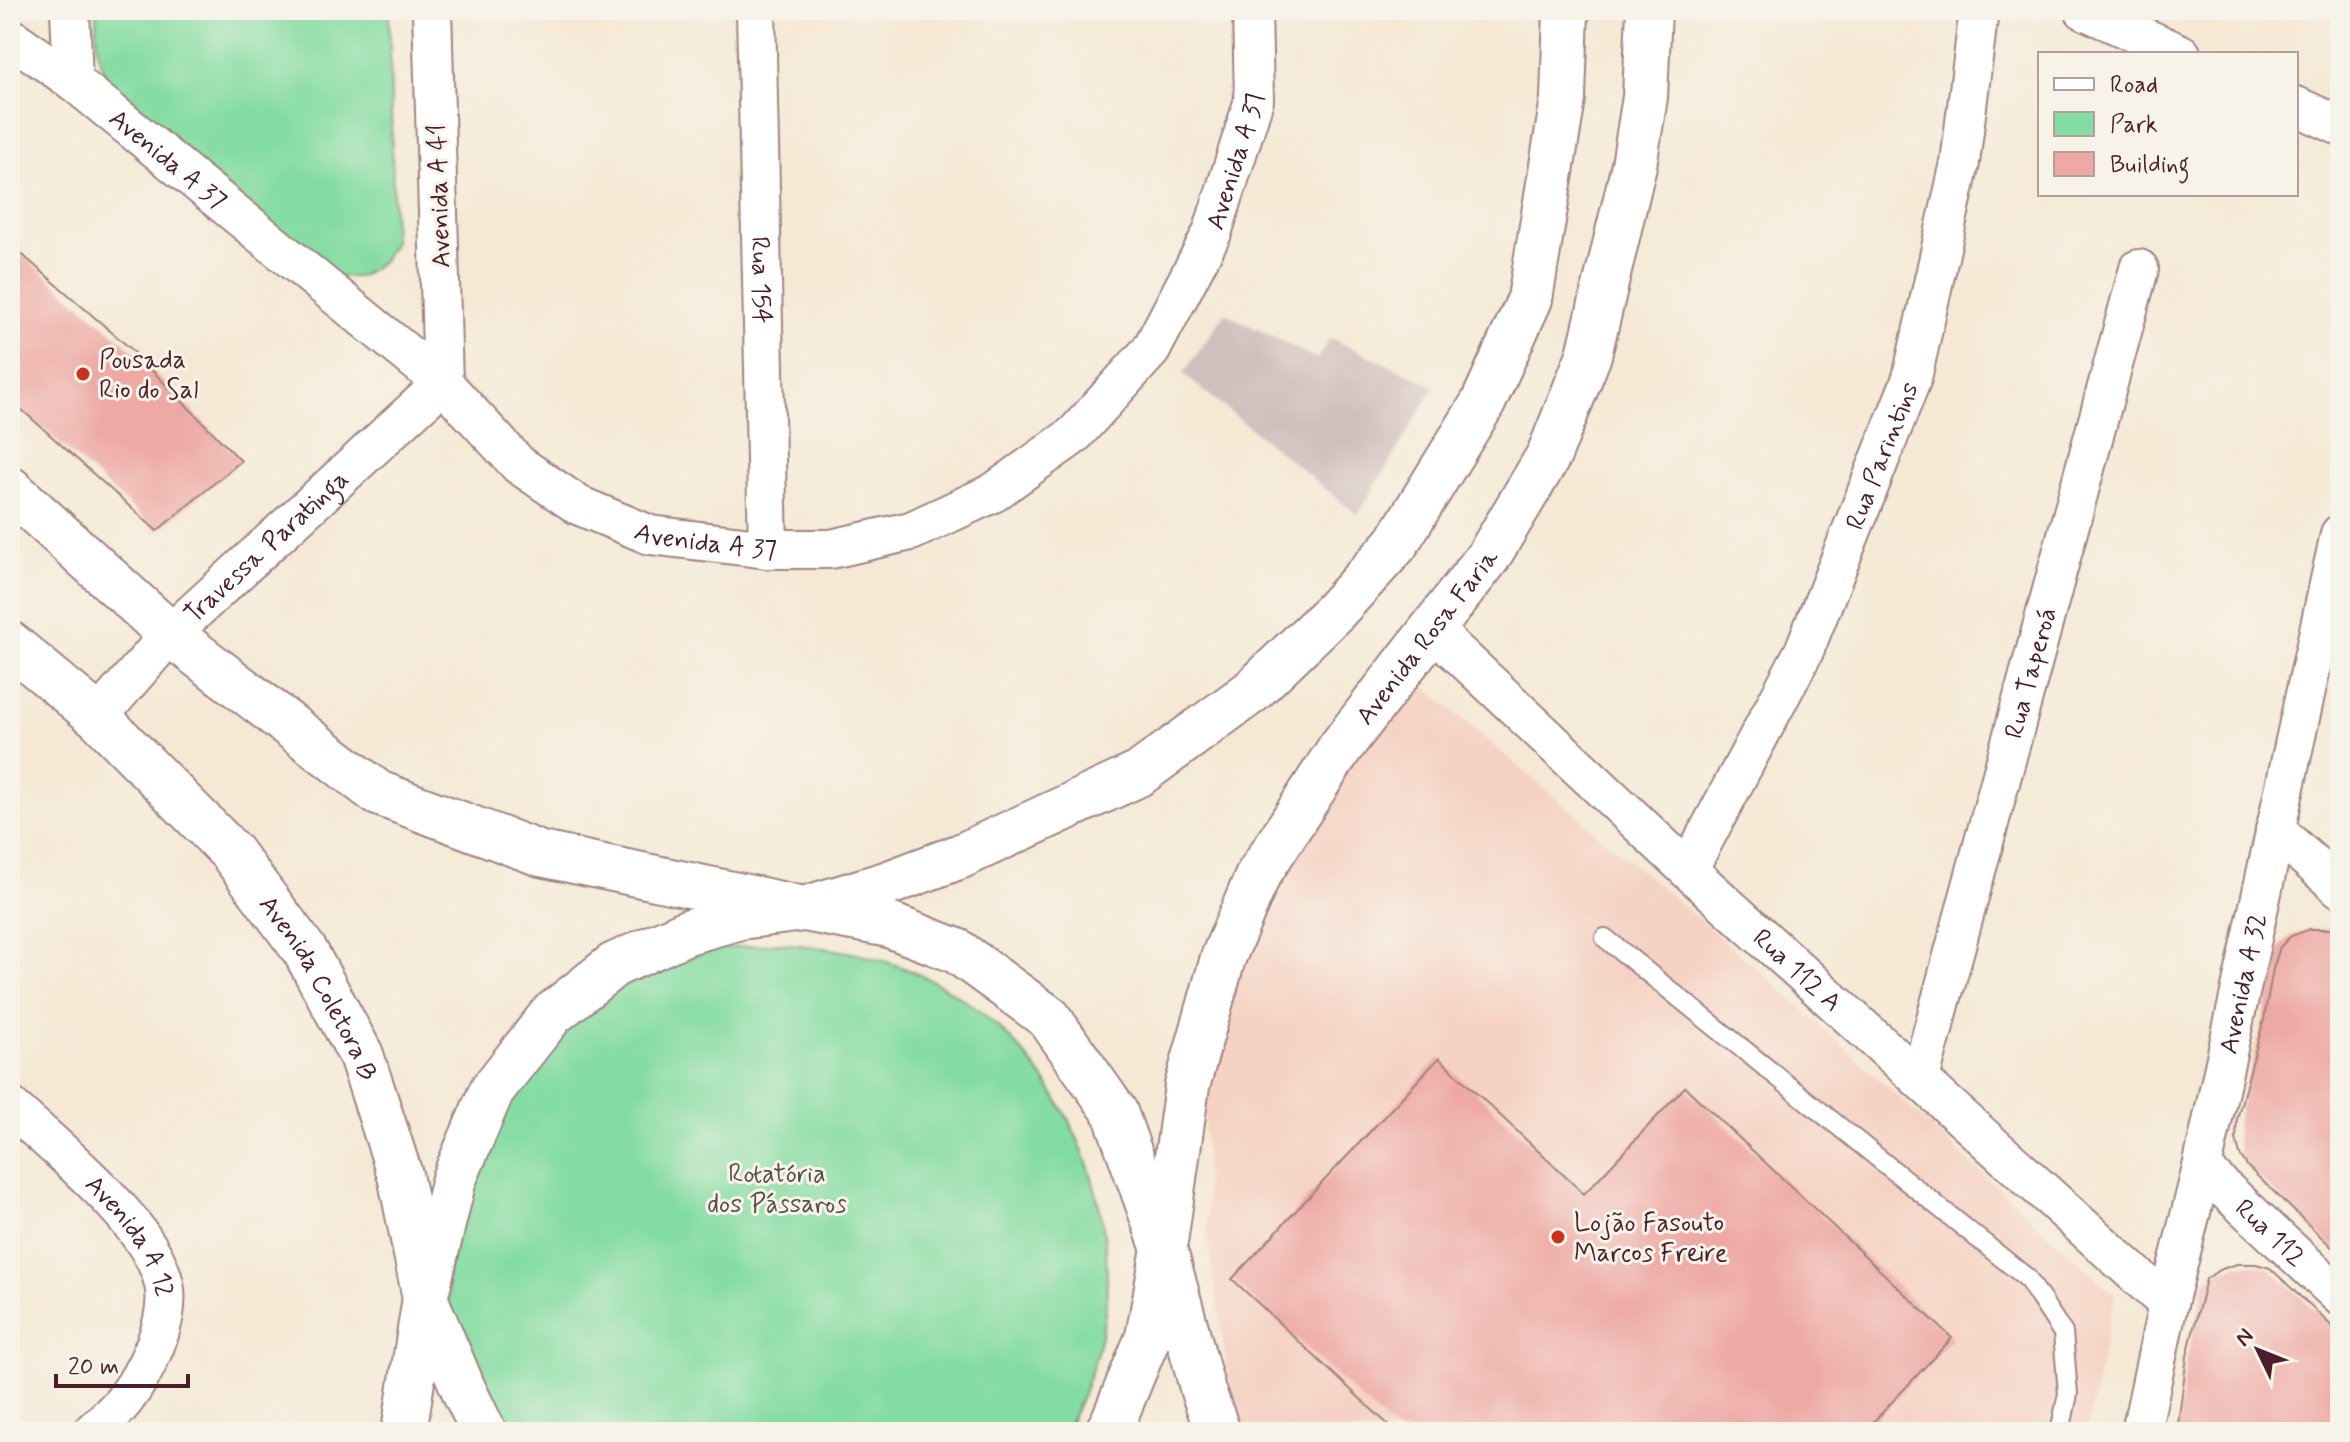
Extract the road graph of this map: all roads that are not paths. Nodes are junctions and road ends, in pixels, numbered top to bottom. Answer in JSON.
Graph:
{"nodes":[{"id":1,"x":70,"y":10,"type":"edge"},
{"id":2,"x":432,"y":10,"type":"edge"},
{"id":3,"x":756,"y":10,"type":"edge"},
{"id":4,"x":1252,"y":10,"type":"edge"},
{"id":5,"x":1566,"y":10,"type":"edge"},
{"id":6,"x":1649,"y":10,"type":"edge"},
{"id":7,"x":1979,"y":10,"type":"edge"},
{"id":8,"x":2084,"y":10,"type":"edge"},
{"id":9,"x":10,"y":37,"type":"edge"},
{"id":10,"x":2177,"y":52,"type":"edge"},
{"id":11,"x":73,"y":81,"type":"junction"},
{"id":12,"x":2298,"y":107,"type":"edge"},
{"id":13,"x":2340,"y":126,"type":"edge"},
{"id":14,"x":2139,"y":269,"type":"dead end"},
{"id":15,"x":443,"y":383,"type":"junction"},
{"id":16,"x":10,"y":489,"type":"edge"},
{"id":17,"x":2340,"y":534,"type":"edge"},
{"id":18,"x":768,"y":549,"type":"junction"},
{"id":19,"x":2340,"y":617,"type":"edge"},
{"id":20,"x":1432,"y":629,"type":"junction"},
{"id":21,"x":170,"y":634,"type":"junction"},
{"id":22,"x":10,"y":644,"type":"edge"},
{"id":23,"x":2314,"y":647,"type":"junction"},
{"id":24,"x":98,"y":717,"type":"junction"},
{"id":25,"x":2275,"y":830,"type":"junction"},
{"id":26,"x":1688,"y":870,"type":"junction"},
{"id":27,"x":2340,"y":888,"type":"edge"},
{"id":28,"x":804,"y":909,"type":"junction"},
{"id":29,"x":1605,"y":938,"type":"dead end"},
{"id":30,"x":1920,"y":1078,"type":"junction"},
{"id":31,"x":10,"y":1106,"type":"edge"},
{"id":32,"x":2202,"y":1168,"type":"junction"},
{"id":33,"x":1164,"y":1249,"type":"junction"},
{"id":34,"x":2340,"y":1296,"type":"edge"},
{"id":35,"x":425,"y":1298,"type":"junction"},
{"id":36,"x":2168,"y":1304,"type":"junction"},
{"id":37,"x":92,"y":1432,"type":"edge"},
{"id":38,"x":404,"y":1432,"type":"edge"},
{"id":39,"x":484,"y":1432,"type":"edge"},
{"id":40,"x":1107,"y":1432,"type":"edge"},
{"id":41,"x":1218,"y":1432,"type":"edge"},
{"id":42,"x":2060,"y":1432,"type":"edge"},
{"id":43,"x":2141,"y":1432,"type":"edge"}],
"edges":[{"from":1,"to":11,"type":"street"},
{"from":2,"to":15,"type":"street","name":"Avenida A 41"},
{"from":3,"to":18,"type":"street","name":"Rua 154"},
{"from":4,"to":18,"type":"street","name":"Avenida A 37"},
{"from":5,"to":28,"type":"street"},
{"from":6,"to":20,"type":"street","name":"Avenida Rosa Faria"},
{"from":7,"to":26,"type":"street","name":"Rua Parintins"},
{"from":8,"to":10,"type":"street"},
{"from":9,"to":11,"type":"street","name":"Avenida A 37"},
{"from":11,"to":15,"type":"street","name":"Avenida A 37"},
{"from":12,"to":13,"type":"street"},
{"from":14,"to":30,"type":"street","name":"Rua Taperoá"},
{"from":15,"to":18,"type":"street","name":"Avenida A 37"},
{"from":15,"to":21,"type":"street","name":"Travessa Paratinga"},
{"from":16,"to":21,"type":"street"},
{"from":17,"to":23,"type":"street","name":"Avenida A 32"},
{"from":19,"to":23,"type":"street"},
{"from":20,"to":26,"type":"street","name":"Rua 112 A"},
{"from":20,"to":33,"type":"street","name":"Avenida Rosa Faria"},
{"from":21,"to":24,"type":"street","name":"Travessa Paratinga"},
{"from":21,"to":28,"type":"street"},
{"from":22,"to":24,"type":"street","name":"Avenida Coletora B"},
{"from":23,"to":25,"type":"street","name":"Avenida A 32"},
{"from":24,"to":35,"type":"street","name":"Avenida Coletora B"},
{"from":25,"to":27,"type":"street"},
{"from":25,"to":32,"type":"street","name":"Avenida A 32"},
{"from":26,"to":30,"type":"street","name":"Rua 112 A"},
{"from":28,"to":33,"type":"street"},
{"from":28,"to":35,"type":"street"},
{"from":29,"to":42,"type":"lane"},
{"from":30,"to":36,"type":"street","name":"Rua 112 A"},
{"from":31,"to":37,"type":"street","name":"Avenida A 12"},
{"from":32,"to":34,"type":"street","name":"Rua 112"},
{"from":32,"to":36,"type":"street","name":"Avenida A 32"},
{"from":33,"to":40,"type":"street","name":"Avenida Rosa Faria"},
{"from":33,"to":41,"type":"street"},
{"from":35,"to":38,"type":"street","name":"Avenida Coletora B"},
{"from":35,"to":39,"type":"street"},
{"from":36,"to":43,"type":"street","name":"Avenida A 32"}]}
